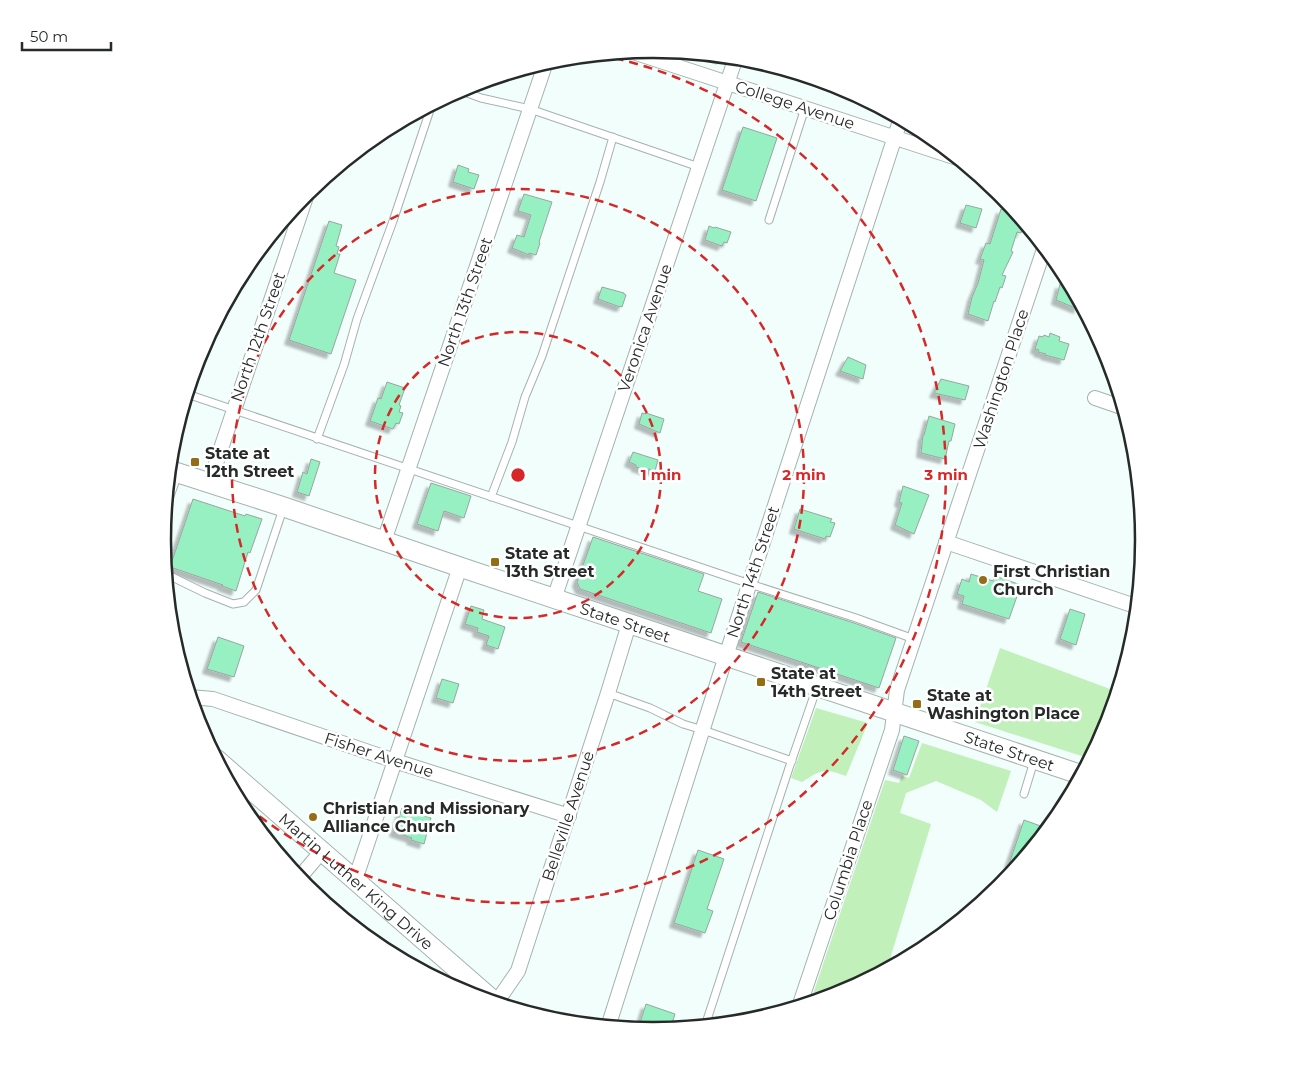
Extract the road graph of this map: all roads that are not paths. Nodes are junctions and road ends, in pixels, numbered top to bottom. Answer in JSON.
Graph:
{"nodes":[{"id":1,"x":651,"y":58,"type":"edge"},
{"id":2,"x":733,"y":65,"type":"edge"},
{"id":3,"x":543,"y":71,"type":"edge"},
{"id":4,"x":727,"y":83,"type":"junction"},
{"id":5,"x":469,"y":94,"type":"edge"},
{"id":6,"x":805,"y":108,"type":"junction"},
{"id":7,"x":530,"y":109,"type":"junction"},
{"id":8,"x":429,"y":113,"type":"edge"},
{"id":9,"x":899,"y":124,"type":"edge"},
{"id":10,"x":613,"y":137,"type":"junction"},
{"id":11,"x":894,"y":137,"type":"junction"},
{"id":12,"x":941,"y":153,"type":"edge"},
{"id":13,"x":699,"y":167,"type":"junction"},
{"id":14,"x":301,"y":211,"type":"edge"},
{"id":15,"x":769,"y":220,"type":"dead end"},
{"id":16,"x":1042,"y":254,"type":"edge"},
{"id":17,"x":193,"y":396,"type":"edge"},
{"id":18,"x":1095,"y":398,"type":"dead end"},
{"id":19,"x":1117,"y":406,"type":"edge"},
{"id":20,"x":233,"y":411,"type":"junction"},
{"id":21,"x":317,"y":439,"type":"junction"},
{"id":22,"x":408,"y":469,"type":"junction"},
{"id":23,"x":176,"y":473,"type":"edge"},
{"id":24,"x":209,"y":484,"type":"junction"},
{"id":25,"x":491,"y":497,"type":"junction"},
{"id":26,"x":284,"y":507,"type":"junction"},
{"id":27,"x":578,"y":526,"type":"junction"},
{"id":28,"x":384,"y":541,"type":"junction"},
{"id":29,"x":946,"y":542,"type":"junction"},
{"id":30,"x":460,"y":567,"type":"junction"},
{"id":31,"x":172,"y":577,"type":"edge"},
{"id":32,"x":750,"y":584,"type":"junction"},
{"id":33,"x":554,"y":599,"type":"junction"},
{"id":34,"x":1132,"y":605,"type":"edge"},
{"id":35,"x":629,"y":624,"type":"junction"},
{"id":36,"x":914,"y":639,"type":"junction"},
{"id":37,"x":726,"y":656,"type":"junction"},
{"id":38,"x":817,"y":686,"type":"junction"},
{"id":39,"x":608,"y":693,"type":"junction"},
{"id":40,"x":198,"y":698,"type":"edge"},
{"id":41,"x":895,"y":712,"type":"junction"},
{"id":42,"x":703,"y":730,"type":"junction"},
{"id":43,"x":1034,"y":759,"type":"junction"},
{"id":44,"x":394,"y":761,"type":"junction"},
{"id":45,"x":792,"y":761,"type":"junction"},
{"id":46,"x":231,"y":772,"type":"edge"},
{"id":47,"x":1075,"y":773,"type":"edge"},
{"id":48,"x":1024,"y":794,"type":"dead end"},
{"id":49,"x":569,"y":816,"type":"junction"},
{"id":50,"x":322,"y":851,"type":"junction"},
{"id":51,"x":304,"y":872,"type":"edge"},
{"id":52,"x":354,"y":880,"type":"junction"},
{"id":53,"x":482,"y":991,"type":"edge"},
{"id":54,"x":500,"y":998,"type":"edge"},
{"id":55,"x":802,"y":999,"type":"edge"},
{"id":56,"x":708,"y":1019,"type":"edge"},
{"id":57,"x":610,"y":1020,"type":"edge"}],
"edges":[{"from":1,"to":4,"type":"street","name":"College Avenue"},
{"from":2,"to":4,"type":"street","name":"Veronica Avenue"},
{"from":3,"to":7,"type":"street","name":"North 13th Street"},
{"from":4,"to":6,"type":"street","name":"College Avenue"},
{"from":4,"to":13,"type":"street","name":"Veronica Avenue"},
{"from":5,"to":7,"type":"lane"},
{"from":6,"to":11,"type":"street","name":"College Avenue"},
{"from":6,"to":15,"type":"lane"},
{"from":7,"to":10,"type":"lane"},
{"from":7,"to":22,"type":"street","name":"North 13th Street"},
{"from":8,"to":21,"type":"lane"},
{"from":9,"to":11,"type":"street","name":"North 14th Street"},
{"from":10,"to":13,"type":"lane"},
{"from":10,"to":25,"type":"lane"},
{"from":11,"to":12,"type":"street","name":"College Avenue"},
{"from":11,"to":32,"type":"street","name":"North 14th Street"},
{"from":13,"to":27,"type":"street","name":"Veronica Avenue"},
{"from":14,"to":20,"type":"street","name":"North 12th Street"},
{"from":16,"to":29,"type":"street","name":"Washington Place"},
{"from":17,"to":20,"type":"lane"},
{"from":18,"to":19,"type":"street"},
{"from":20,"to":21,"type":"lane"},
{"from":20,"to":24,"type":"street","name":"North 12th Street"},
{"from":21,"to":22,"type":"lane"},
{"from":22,"to":25,"type":"lane"},
{"from":22,"to":28,"type":"street","name":"North 13th Street"},
{"from":23,"to":24,"type":"main road","name":"State Street"},
{"from":24,"to":26,"type":"main road","name":"State Street"},
{"from":25,"to":27,"type":"lane"},
{"from":26,"to":28,"type":"main road","name":"State Street"},
{"from":26,"to":31,"type":"lane"},
{"from":27,"to":32,"type":"lane"},
{"from":27,"to":33,"type":"street","name":"Veronica Avenue"},
{"from":28,"to":30,"type":"main road","name":"State Street"},
{"from":29,"to":34,"type":"street"},
{"from":29,"to":36,"type":"street","name":"Washington Place"},
{"from":30,"to":33,"type":"main road","name":"State Street"},
{"from":30,"to":44,"type":"street"},
{"from":32,"to":36,"type":"lane"},
{"from":32,"to":37,"type":"street","name":"North 14th Street"},
{"from":33,"to":35,"type":"main road","name":"State Street"},
{"from":35,"to":37,"type":"main road","name":"State Street"},
{"from":35,"to":39,"type":"street","name":"Belleville Avenue"},
{"from":36,"to":41,"type":"street","name":"Washington Place"},
{"from":37,"to":38,"type":"main road","name":"State Street"},
{"from":37,"to":42,"type":"street","name":"North 14th Street"},
{"from":38,"to":41,"type":"main road","name":"State Street"},
{"from":38,"to":45,"type":"lane"},
{"from":39,"to":42,"type":"lane"},
{"from":39,"to":49,"type":"street","name":"Belleville Avenue"},
{"from":40,"to":44,"type":"street","name":"Fisher Avenue"},
{"from":41,"to":43,"type":"main road","name":"State Street"},
{"from":41,"to":55,"type":"street","name":"Columbia Place"},
{"from":42,"to":45,"type":"lane"},
{"from":42,"to":57,"type":"street","name":"North 14th Street"},
{"from":43,"to":47,"type":"main road","name":"State Street"},
{"from":43,"to":48,"type":"lane"},
{"from":44,"to":49,"type":"street","name":"Fisher Avenue"},
{"from":44,"to":52,"type":"street"},
{"from":45,"to":56,"type":"lane"},
{"from":46,"to":50,"type":"main road","name":"Martin Luther King Drive"},
{"from":49,"to":54,"type":"street","name":"Belleville Avenue"},
{"from":50,"to":51,"type":"street"},
{"from":50,"to":52,"type":"main road","name":"Martin Luther King Drive"},
{"from":52,"to":53,"type":"main road","name":"Martin Luther King Drive"}]}
